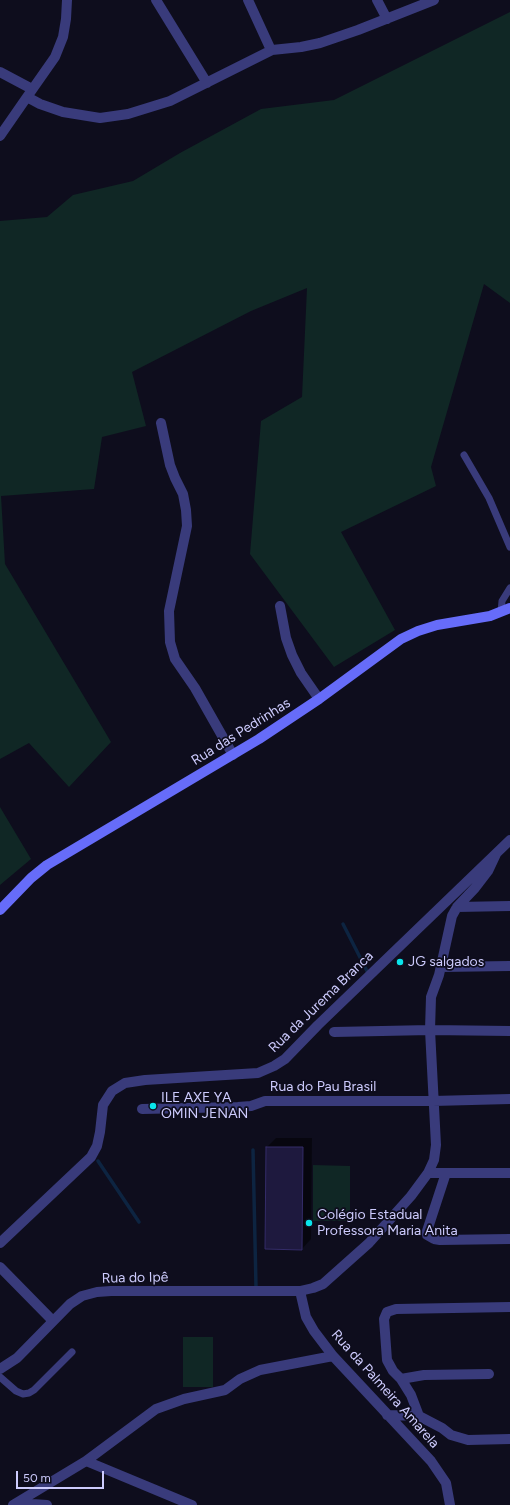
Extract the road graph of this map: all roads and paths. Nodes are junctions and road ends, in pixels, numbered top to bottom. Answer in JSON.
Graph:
{"nodes":[{"id":1,"x":67,"y":0,"type":"edge"},
{"id":2,"x":156,"y":0,"type":"edge"},
{"id":3,"x":248,"y":0,"type":"edge"},
{"id":4,"x":377,"y":0,"type":"edge"},
{"id":5,"x":434,"y":0,"type":"edge"},
{"id":6,"x":387,"y":19,"type":"junction"},
{"id":7,"x":271,"y":50,"type":"junction"},
{"id":8,"x":0,"y":72,"type":"edge"},
{"id":9,"x":206,"y":83,"type":"junction"},
{"id":10,"x":30,"y":93,"type":"junction"},
{"id":11,"x":0,"y":136,"type":"edge"},
{"id":12,"x":161,"y":423,"type":"dead end"},
{"id":13,"x":464,"y":455,"type":"dead end"},
{"id":14,"x":510,"y":547,"type":"edge"},
{"id":15,"x":510,"y":588,"type":"edge"},
{"id":16,"x":280,"y":606,"type":"dead end"},
{"id":17,"x":505,"y":610,"type":"edge"},
{"id":18,"x":319,"y":699,"type":"junction"},
{"id":19,"x":233,"y":755,"type":"junction"},
{"id":20,"x":510,"y":840,"type":"edge"},
{"id":21,"x":496,"y":854,"type":"junction"},
{"id":22,"x":510,"y":906,"type":"edge"},
{"id":23,"x":457,"y":907,"type":"junction"},
{"id":24,"x":0,"y":910,"type":"edge"},
{"id":25,"x":510,"y":966,"type":"edge"},
{"id":26,"x":441,"y":968,"type":"junction"},
{"id":27,"x":430,"y":1030,"type":"junction"},
{"id":28,"x":510,"y":1031,"type":"edge"},
{"id":29,"x":334,"y":1032,"type":"dead end"},
{"id":30,"x":510,"y":1099,"type":"edge"},
{"id":31,"x":434,"y":1101,"type":"junction"},
{"id":32,"x":142,"y":1109,"type":"dead end"},
{"id":33,"x":428,"y":1173,"type":"junction"},
{"id":34,"x":446,"y":1173,"type":"junction"},
{"id":35,"x":510,"y":1173,"type":"edge"},
{"id":36,"x":510,"y":1239,"type":"edge"},
{"id":37,"x":0,"y":1243,"type":"edge"},
{"id":38,"x":0,"y":1267,"type":"edge"},
{"id":39,"x":300,"y":1291,"type":"junction"},
{"id":40,"x":510,"y":1306,"type":"edge"},
{"id":41,"x":54,"y":1321,"type":"junction"},
{"id":42,"x":72,"y":1352,"type":"dead end"},
{"id":43,"x":333,"y":1356,"type":"junction"},
{"id":44,"x":0,"y":1369,"type":"edge"},
{"id":45,"x":489,"y":1374,"type":"dead end"},
{"id":46,"x":0,"y":1377,"type":"edge"},
{"id":47,"x":401,"y":1379,"type":"junction"},
{"id":48,"x":387,"y":1415,"type":"junction"},
{"id":49,"x":419,"y":1416,"type":"junction"},
{"id":50,"x":510,"y":1439,"type":"edge"},
{"id":51,"x":86,"y":1461,"type":"junction"},
{"id":52,"x":15,"y":1504,"type":"edge"},
{"id":53,"x":47,"y":1505,"type":"edge"},
{"id":54,"x":192,"y":1505,"type":"edge"},
{"id":55,"x":450,"y":1505,"type":"edge"}],
"edges":[{"from":1,"to":10,"type":"street"},
{"from":2,"to":9,"type":"street"},
{"from":3,"to":7,"type":"street"},
{"from":4,"to":6,"type":"street"},
{"from":5,"to":6,"type":"street"},
{"from":6,"to":7,"type":"street"},
{"from":7,"to":9,"type":"street"},
{"from":8,"to":10,"type":"street"},
{"from":9,"to":10,"type":"street"},
{"from":10,"to":11,"type":"street"},
{"from":12,"to":19,"type":"street"},
{"from":13,"to":14,"type":"lane"},
{"from":15,"to":17,"type":"lane"},
{"from":16,"to":18,"type":"street"},
{"from":17,"to":18,"type":"main road","name":"Rua das Pedrinhas"},
{"from":18,"to":19,"type":"main road","name":"Rua das Pedrinhas"},
{"from":19,"to":24,"type":"main road","name":"Rua das Pedrinhas"},
{"from":20,"to":21,"type":"street","name":"Rua da Jurema Branca"},
{"from":21,"to":23,"type":"street","name":"Rua do Ipê"},
{"from":21,"to":37,"type":"street","name":"Rua da Jurema Branca"},
{"from":22,"to":23,"type":"street"},
{"from":23,"to":26,"type":"street","name":"Rua do Ipê"},
{"from":25,"to":26,"type":"street"},
{"from":26,"to":27,"type":"street","name":"Rua do Ipê"},
{"from":27,"to":28,"type":"street"},
{"from":27,"to":29,"type":"street"},
{"from":27,"to":31,"type":"street","name":"Rua do Ipê"},
{"from":30,"to":31,"type":"street","name":"Rua do Pau Brasil"},
{"from":31,"to":32,"type":"street","name":"Rua do Pau Brasil"},
{"from":31,"to":33,"type":"street","name":"Rua do Ipê"},
{"from":33,"to":34,"type":"street"},
{"from":33,"to":39,"type":"street","name":"Rua do Ipê"},
{"from":34,"to":35,"type":"street"},
{"from":34,"to":36,"type":"street"},
{"from":38,"to":41,"type":"street"},
{"from":39,"to":41,"type":"street","name":"Rua do Ipê"},
{"from":39,"to":43,"type":"street","name":"Rua da Palmeira Amarela"},
{"from":40,"to":47,"type":"street"},
{"from":41,"to":44,"type":"street","name":"Rua do Ipê"},
{"from":42,"to":46,"type":"lane"},
{"from":43,"to":48,"type":"street","name":"Rua da Palmeira Amarela"},
{"from":43,"to":51,"type":"street"},
{"from":45,"to":47,"type":"street"},
{"from":47,"to":49,"type":"street"},
{"from":48,"to":49,"type":"street"},
{"from":48,"to":55,"type":"street","name":"Rua da Palmeira Amarela"},
{"from":49,"to":50,"type":"street"},
{"from":51,"to":52,"type":"street"},
{"from":51,"to":54,"type":"street"},
{"from":52,"to":53,"type":"street"}]}
